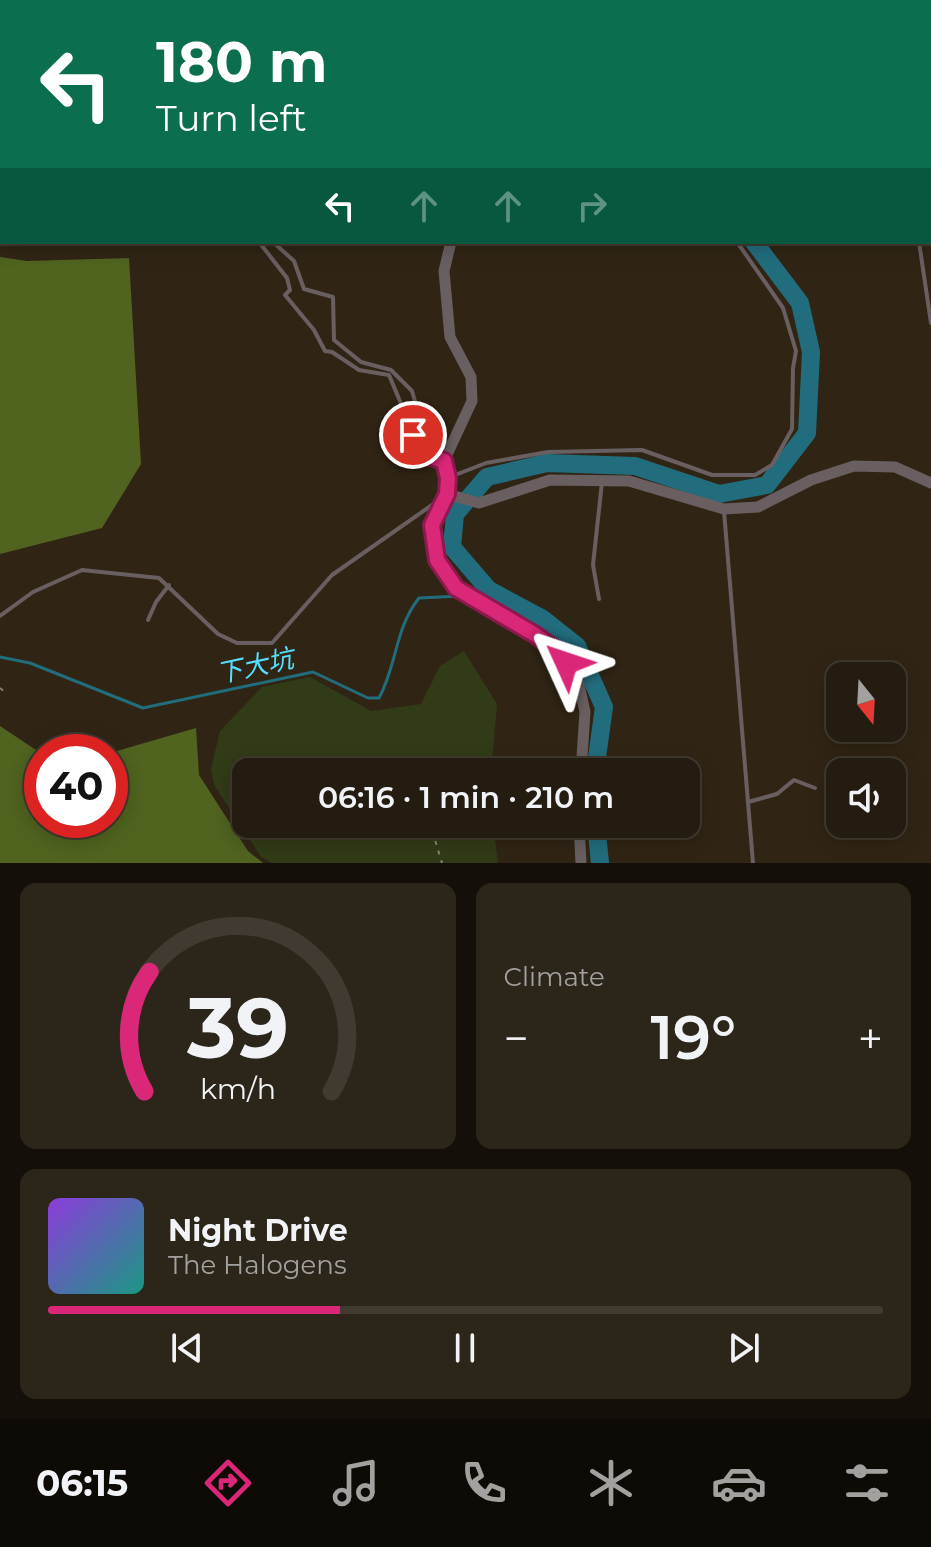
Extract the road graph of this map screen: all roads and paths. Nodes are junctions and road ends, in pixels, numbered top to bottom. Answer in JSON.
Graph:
{"nodes":[{"id":1,"x":261,"y":244,"type":"edge"},
{"id":2,"x":275,"y":244,"type":"edge"},
{"id":3,"x":451,"y":244,"type":"edge"},
{"id":4,"x":738,"y":244,"type":"edge"},
{"id":5,"x":919,"y":244,"type":"edge"},
{"id":6,"x":931,"y":323,"type":"edge"},
{"id":7,"x":405,"y":415,"type":"junction"},
{"id":8,"x":397,"y":448,"type":"dead end"},
{"id":9,"x":446,"y":457,"type":"junction"},
{"id":10,"x":448,"y":478,"type":"junction"},
{"id":11,"x":603,"y":481,"type":"junction"},
{"id":12,"x":931,"y":483,"type":"edge"},
{"id":13,"x":447,"y":494,"type":"junction"},
{"id":14,"x":724,"y":509,"type":"junction"},
{"id":15,"x":169,"y":585,"type":"junction"},
{"id":16,"x":599,"y":599,"type":"dead end"},
{"id":17,"x":0,"y":616,"type":"edge"},
{"id":18,"x":148,"y":620,"type":"dead end"},
{"id":19,"x":0,"y":688,"type":"edge"},
{"id":20,"x":6,"y":693,"type":"dead end"},
{"id":21,"x":582,"y":758,"type":"edge"},
{"id":22,"x":815,"y":788,"type":"dead end"},
{"id":23,"x":748,"y":802,"type":"junction"},
{"id":24,"x":434,"y":838,"type":"edge"},
{"id":25,"x":580,"y":838,"type":"edge"},
{"id":26,"x":442,"y":863,"type":"edge"},
{"id":27,"x":581,"y":863,"type":"edge"},
{"id":28,"x":753,"y":863,"type":"edge"}],
"edges":[{"from":1,"to":7,"type":"lane"},
{"from":2,"to":9,"type":"lane"},
{"from":3,"to":9,"type":"street"},
{"from":4,"to":10,"type":"lane"},
{"from":5,"to":6,"type":"lane"},
{"from":7,"to":8,"type":"lane"},
{"from":7,"to":9,"type":"lane"},
{"from":9,"to":10,"type":"street"},
{"from":10,"to":13,"type":"street"},
{"from":11,"to":13,"type":"street"},
{"from":11,"to":14,"type":"street"},
{"from":11,"to":16,"type":"lane"},
{"from":12,"to":14,"type":"street"},
{"from":13,"to":15,"type":"lane"},
{"from":13,"to":21,"type":"street"},
{"from":14,"to":23,"type":"lane"},
{"from":15,"to":17,"type":"lane"},
{"from":15,"to":18,"type":"lane"},
{"from":19,"to":20,"type":"path"},
{"from":22,"to":23,"type":"lane"},
{"from":23,"to":28,"type":"lane"},
{"from":24,"to":26,"type":"path"},
{"from":25,"to":27,"type":"street"}]}
